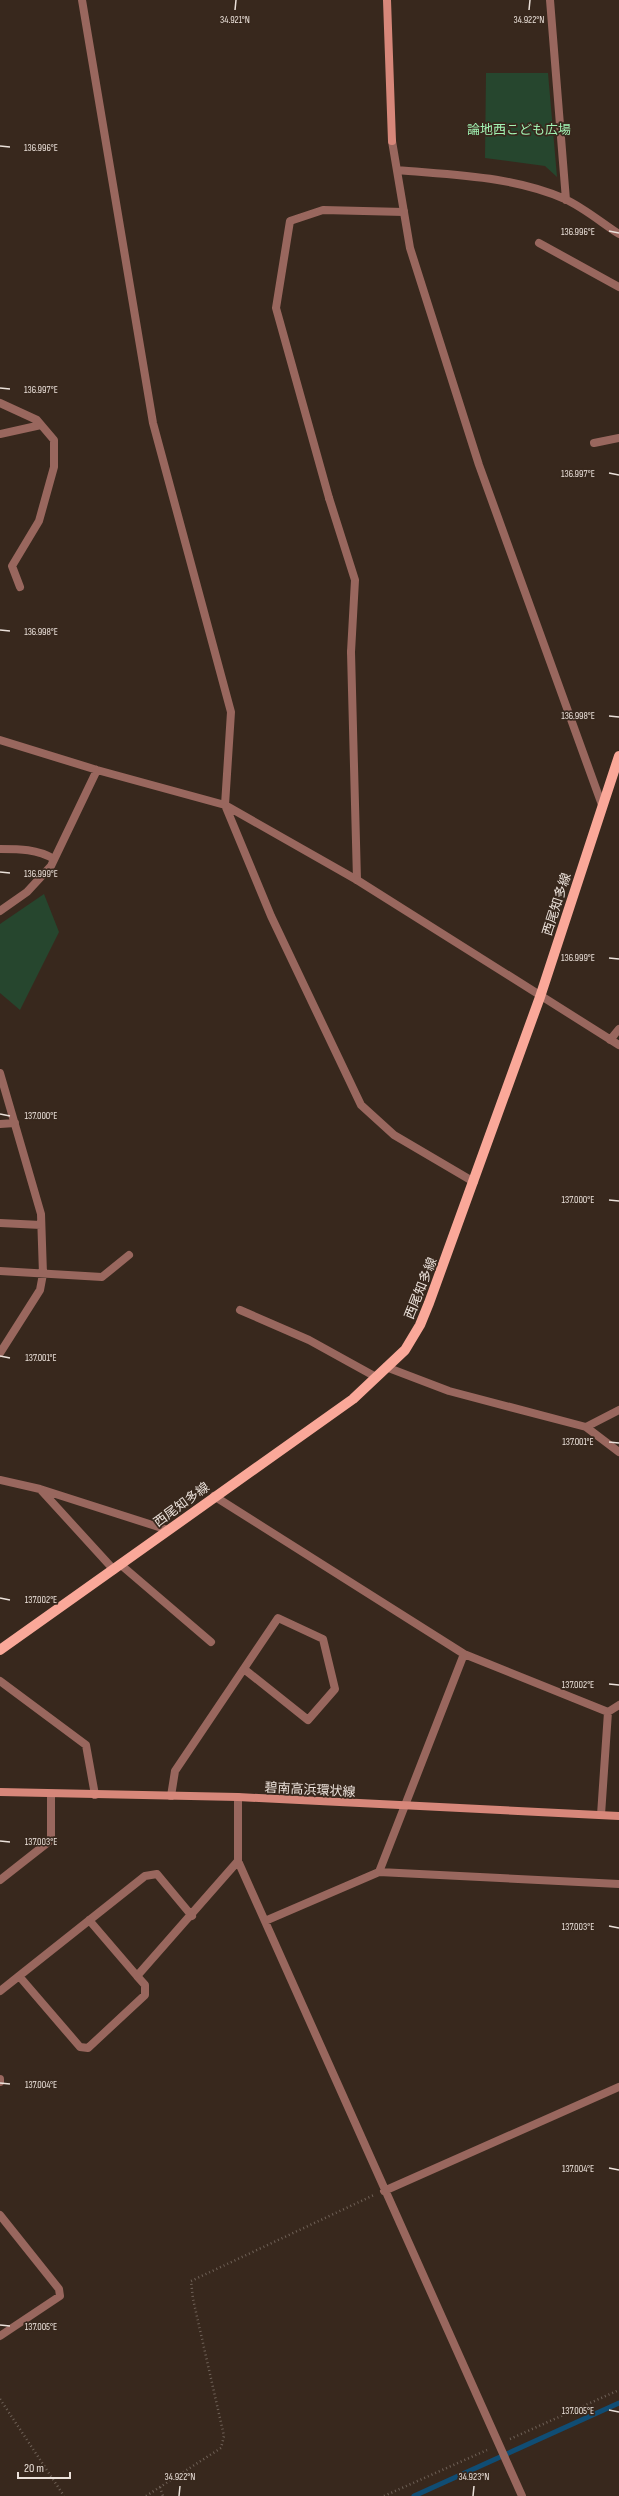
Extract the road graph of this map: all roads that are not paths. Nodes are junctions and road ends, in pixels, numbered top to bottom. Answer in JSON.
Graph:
{"nodes":[{"id":1,"x":82,"y":0,"type":"edge"},
{"id":2,"x":387,"y":0,"type":"edge"},
{"id":3,"x":550,"y":0,"type":"edge"},
{"id":4,"x":392,"y":141,"type":"joint"},
{"id":5,"x":397,"y":170,"type":"junction"},
{"id":6,"x":566,"y":200,"type":"junction"},
{"id":7,"x":404,"y":212,"type":"junction"},
{"id":8,"x":619,"y":234,"type":"edge"},
{"id":9,"x":539,"y":243,"type":"dead end"},
{"id":10,"x":619,"y":287,"type":"edge"},
{"id":11,"x":0,"y":403,"type":"edge"},
{"id":12,"x":41,"y":425,"type":"junction"},
{"id":13,"x":0,"y":434,"type":"edge"},
{"id":14,"x":619,"y":438,"type":"edge"},
{"id":15,"x":594,"y":442,"type":"dead end"},
{"id":16,"x":20,"y":588,"type":"dead end"},
{"id":17,"x":0,"y":740,"type":"edge"},
{"id":18,"x":619,"y":756,"type":"edge"},
{"id":19,"x":97,"y":770,"type":"junction"},
{"id":20,"x":225,"y":805,"type":"junction"},
{"id":21,"x":602,"y":805,"type":"junction"},
{"id":22,"x":0,"y":849,"type":"edge"},
{"id":23,"x":54,"y":859,"type":"junction"},
{"id":24,"x":357,"y":880,"type":"junction"},
{"id":25,"x":0,"y":911,"type":"edge"},
{"id":26,"x":540,"y":997,"type":"junction"},
{"id":27,"x":619,"y":1029,"type":"edge"},
{"id":28,"x":610,"y":1040,"type":"junction"},
{"id":29,"x":619,"y":1045,"type":"edge"},
{"id":30,"x":0,"y":1073,"type":"edge"},
{"id":31,"x":15,"y":1123,"type":"junction"},
{"id":32,"x":0,"y":1124,"type":"edge"},
{"id":33,"x":474,"y":1182,"type":"junction"},
{"id":34,"x":0,"y":1223,"type":"edge"},
{"id":35,"x":41,"y":1225,"type":"junction"},
{"id":36,"x":130,"y":1255,"type":"dead end"},
{"id":37,"x":0,"y":1271,"type":"edge"},
{"id":38,"x":43,"y":1274,"type":"junction"},
{"id":39,"x":240,"y":1310,"type":"dead end"},
{"id":40,"x":0,"y":1353,"type":"edge"},
{"id":41,"x":386,"y":1367,"type":"junction"},
{"id":42,"x":376,"y":1376,"type":"junction"},
{"id":43,"x":619,"y":1410,"type":"edge"},
{"id":44,"x":586,"y":1427,"type":"junction"},
{"id":45,"x":619,"y":1452,"type":"edge"},
{"id":46,"x":0,"y":1480,"type":"edge"},
{"id":47,"x":40,"y":1489,"type":"junction"},
{"id":48,"x":214,"y":1496,"type":"junction"},
{"id":49,"x":168,"y":1530,"type":"junction"},
{"id":50,"x":117,"y":1568,"type":"junction"},
{"id":51,"x":211,"y":1642,"type":"dead end"},
{"id":52,"x":0,"y":1650,"type":"edge"},
{"id":53,"x":464,"y":1654,"type":"junction"},
{"id":54,"x":244,"y":1669,"type":"junction"},
{"id":55,"x":0,"y":1681,"type":"edge"},
{"id":56,"x":619,"y":1705,"type":"edge"},
{"id":57,"x":608,"y":1712,"type":"junction"},
{"id":58,"x":0,"y":1792,"type":"edge"},
{"id":59,"x":51,"y":1794,"type":"junction"},
{"id":60,"x":95,"y":1795,"type":"junction"},
{"id":61,"x":171,"y":1796,"type":"junction"},
{"id":62,"x":238,"y":1797,"type":"junction"},
{"id":63,"x":404,"y":1805,"type":"junction"},
{"id":64,"x":601,"y":1815,"type":"junction"},
{"id":65,"x":619,"y":1816,"type":"edge"},
{"id":66,"x":238,"y":1861,"type":"junction"},
{"id":67,"x":378,"y":1872,"type":"junction"},
{"id":68,"x":0,"y":1880,"type":"edge"},
{"id":69,"x":619,"y":1884,"type":"edge"},
{"id":70,"x":192,"y":1916,"type":"junction"},
{"id":71,"x":89,"y":1920,"type":"junction"},
{"id":72,"x":265,"y":1921,"type":"junction"},
{"id":73,"x":19,"y":1976,"type":"junction"},
{"id":74,"x":137,"y":1976,"type":"junction"},
{"id":75,"x":0,"y":1991,"type":"edge"},
{"id":76,"x":619,"y":2087,"type":"edge"},
{"id":77,"x":384,"y":2191,"type":"junction"},
{"id":78,"x":0,"y":2215,"type":"edge"},
{"id":79,"x":0,"y":2336,"type":"edge"},
{"id":80,"x":522,"y":2496,"type":"edge"}],
"edges":[{"from":1,"to":20,"type":"street"},
{"from":2,"to":4,"type":"main road"},
{"from":3,"to":6,"type":"street"},
{"from":4,"to":5,"type":"street"},
{"from":5,"to":6,"type":"street"},
{"from":5,"to":7,"type":"street"},
{"from":6,"to":8,"type":"street"},
{"from":7,"to":21,"type":"street"},
{"from":7,"to":24,"type":"street"},
{"from":9,"to":10,"type":"street"},
{"from":11,"to":12,"type":"street"},
{"from":12,"to":13,"type":"street"},
{"from":12,"to":16,"type":"street"},
{"from":14,"to":15,"type":"street"},
{"from":17,"to":19,"type":"street"},
{"from":18,"to":21,"type":"main road","name":"西尾知多線"},
{"from":19,"to":20,"type":"street"},
{"from":19,"to":23,"type":"street"},
{"from":20,"to":24,"type":"street"},
{"from":20,"to":33,"type":"street"},
{"from":21,"to":26,"type":"main road","name":"西尾知多線"},
{"from":22,"to":23,"type":"street"},
{"from":23,"to":25,"type":"street"},
{"from":24,"to":26,"type":"street"},
{"from":26,"to":28,"type":"street"},
{"from":26,"to":33,"type":"main road","name":"西尾知多線"},
{"from":27,"to":28,"type":"street"},
{"from":28,"to":29,"type":"street"},
{"from":30,"to":31,"type":"street"},
{"from":31,"to":32,"type":"street"},
{"from":31,"to":35,"type":"street"},
{"from":33,"to":41,"type":"main road","name":"西尾知多線"},
{"from":34,"to":35,"type":"street"},
{"from":35,"to":38,"type":"street"},
{"from":36,"to":38,"type":"street"},
{"from":37,"to":38,"type":"street"},
{"from":38,"to":40,"type":"street"},
{"from":39,"to":42,"type":"street"},
{"from":41,"to":42,"type":"main road","name":"西尾知多線"},
{"from":41,"to":44,"type":"street"},
{"from":42,"to":48,"type":"main road","name":"西尾知多線"},
{"from":43,"to":44,"type":"street"},
{"from":44,"to":45,"type":"street"},
{"from":46,"to":47,"type":"street"},
{"from":47,"to":49,"type":"street"},
{"from":47,"to":50,"type":"street"},
{"from":48,"to":49,"type":"main road","name":"西尾知多線"},
{"from":48,"to":53,"type":"street"},
{"from":49,"to":50,"type":"main road","name":"西尾知多線"},
{"from":50,"to":51,"type":"street"},
{"from":50,"to":52,"type":"main road","name":"西尾知多線"},
{"from":53,"to":57,"type":"street"},
{"from":53,"to":63,"type":"street"},
{"from":54,"to":54,"type":"street"},
{"from":54,"to":61,"type":"street"},
{"from":55,"to":60,"type":"street"},
{"from":56,"to":57,"type":"street"},
{"from":57,"to":64,"type":"street"},
{"from":58,"to":59,"type":"main road","name":"碧南高浜環状線"},
{"from":59,"to":60,"type":"main road","name":"碧南高浜環状線"},
{"from":59,"to":68,"type":"street"},
{"from":60,"to":61,"type":"main road","name":"碧南高浜環状線"},
{"from":61,"to":62,"type":"main road","name":"碧南高浜環状線"},
{"from":62,"to":63,"type":"main road","name":"碧南高浜環状線"},
{"from":62,"to":66,"type":"street"},
{"from":63,"to":64,"type":"main road","name":"碧南高浜環状線"},
{"from":63,"to":67,"type":"street"},
{"from":64,"to":65,"type":"main road","name":"碧南高浜環状線"},
{"from":66,"to":70,"type":"street"},
{"from":66,"to":72,"type":"street"},
{"from":67,"to":69,"type":"street"},
{"from":67,"to":72,"type":"street"},
{"from":70,"to":71,"type":"street"},
{"from":70,"to":74,"type":"street"},
{"from":71,"to":73,"type":"street"},
{"from":71,"to":74,"type":"street"},
{"from":72,"to":77,"type":"street"},
{"from":73,"to":74,"type":"street"},
{"from":73,"to":75,"type":"street"},
{"from":76,"to":77,"type":"street"},
{"from":77,"to":80,"type":"street"},
{"from":78,"to":79,"type":"street"}]}
